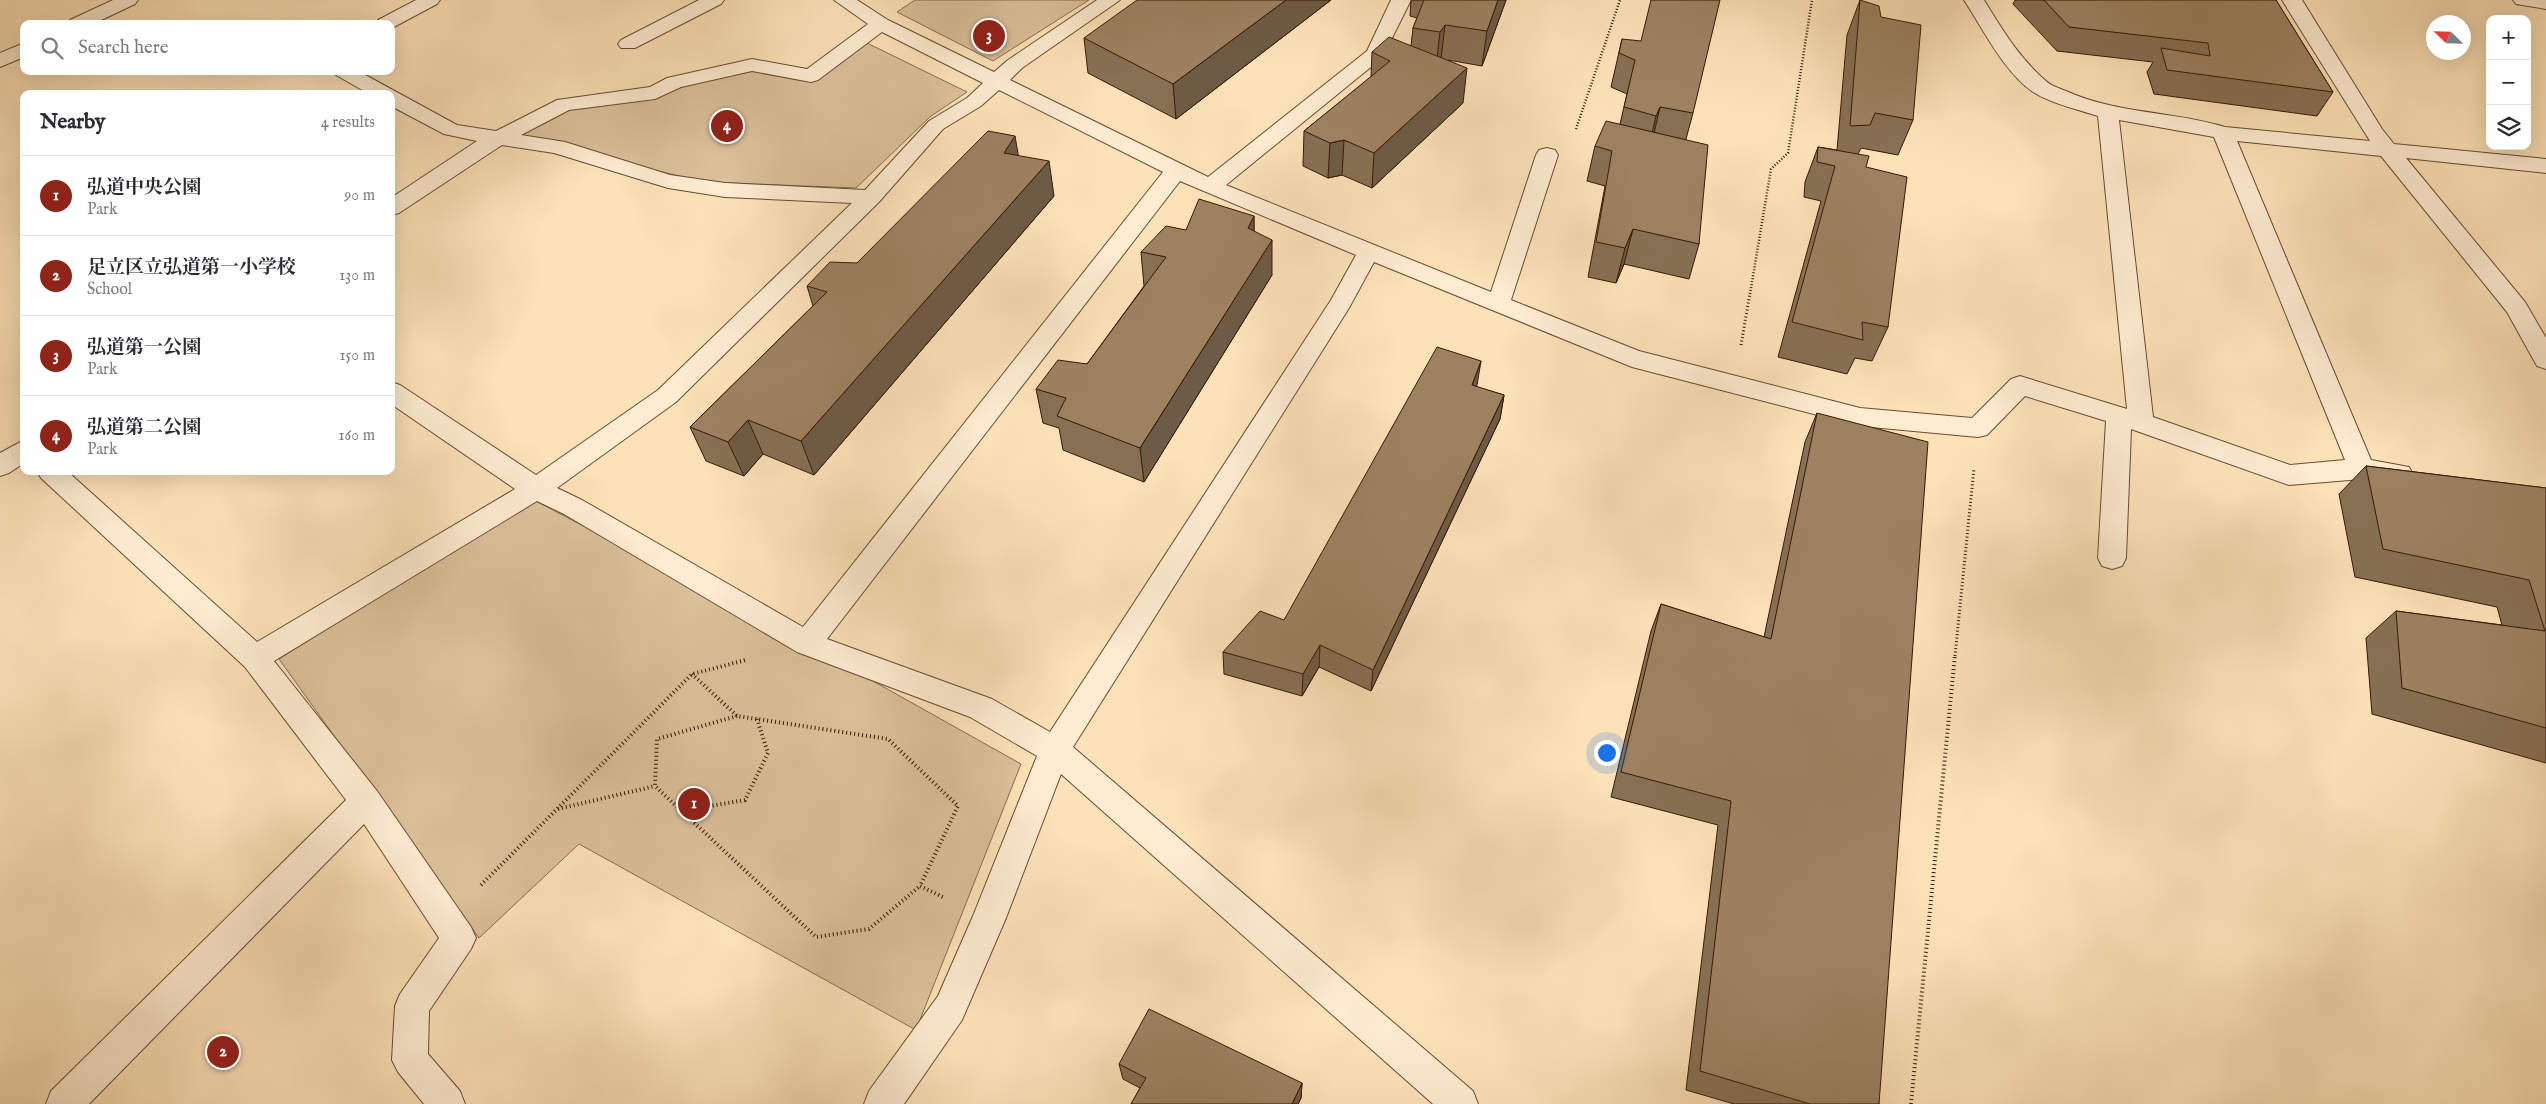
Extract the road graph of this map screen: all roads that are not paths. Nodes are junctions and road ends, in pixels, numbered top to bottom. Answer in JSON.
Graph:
{"nodes":[{"id":1,"x":128,"y":0,"type":"edge"},
{"id":2,"x":391,"y":0,"type":"edge"},
{"id":3,"x":714,"y":0,"type":"edge"},
{"id":4,"x":844,"y":0,"type":"edge"},
{"id":5,"x":1110,"y":0,"type":"edge"},
{"id":6,"x":1401,"y":0,"type":"edge"},
{"id":7,"x":1974,"y":0,"type":"edge"},
{"id":8,"x":2292,"y":0,"type":"edge"},
{"id":9,"x":2523,"y":0,"type":"edge"},
{"id":10,"x":2546,"y":3,"type":"edge"},
{"id":11,"x":422,"y":4,"type":"edge"},
{"id":12,"x":86,"y":20,"type":"edge"},
{"id":13,"x":392,"y":20,"type":"edge"},
{"id":14,"x":881,"y":24,"type":"junction"},
{"id":15,"x":628,"y":44,"type":"dead end"},
{"id":16,"x":20,"y":51,"type":"edge"},
{"id":17,"x":0,"y":60,"type":"edge"},
{"id":18,"x":350,"y":75,"type":"edge"},
{"id":19,"x":996,"y":81,"type":"junction"},
{"id":20,"x":378,"y":90,"type":"edge"},
{"id":21,"x":395,"y":99,"type":"edge"},
{"id":22,"x":2108,"y":112,"type":"junction"},
{"id":23,"x":2223,"y":132,"type":"junction"},
{"id":24,"x":500,"y":136,"type":"junction"},
{"id":25,"x":2388,"y":151,"type":"junction"},
{"id":26,"x":1547,"y":155,"type":"road end"},
{"id":27,"x":2546,"y":166,"type":"edge"},
{"id":28,"x":1176,"y":171,"type":"junction"},
{"id":29,"x":1210,"y":187,"type":"junction"},
{"id":30,"x":872,"y":197,"type":"junction"},
{"id":31,"x":395,"y":205,"type":"edge"},
{"id":32,"x":1368,"y":253,"type":"junction"},
{"id":33,"x":1498,"y":305,"type":"junction"},
{"id":34,"x":2546,"y":360,"type":"edge"},
{"id":35,"x":395,"y":394,"type":"edge"},
{"id":36,"x":2130,"y":419,"type":"junction"},
{"id":37,"x":20,"y":453,"type":"edge"},
{"id":38,"x":0,"y":466,"type":"edge"},
{"id":39,"x":2362,"y":469,"type":"junction"},
{"id":40,"x":54,"y":475,"type":"edge"},
{"id":41,"x":2420,"y":477,"type":"edge"},
{"id":42,"x":536,"y":488,"type":"junction"},
{"id":43,"x":2112,"y":558,"type":"dead end"},
{"id":44,"x":807,"y":644,"type":"junction"},
{"id":45,"x":255,"y":658,"type":"junction"},
{"id":46,"x":1056,"y":750,"type":"junction"},
{"id":47,"x":366,"y":801,"type":"junction"},
{"id":48,"x":64,"y":1104,"type":"edge"},
{"id":49,"x":447,"y":1104,"type":"edge"},
{"id":50,"x":882,"y":1104,"type":"edge"},
{"id":51,"x":1460,"y":1104,"type":"edge"}],
"edges":[{"from":1,"to":12,"type":"street"},
{"from":2,"to":11,"type":"street"},
{"from":3,"to":15,"type":"street"},
{"from":4,"to":14,"type":"street"},
{"from":5,"to":19,"type":"street"},
{"from":6,"to":29,"type":"street"},
{"from":7,"to":22,"type":"street"},
{"from":8,"to":25,"type":"street"},
{"from":9,"to":10,"type":"street"},
{"from":11,"to":13,"type":"street"},
{"from":14,"to":19,"type":"street"},
{"from":14,"to":24,"type":"street"},
{"from":16,"to":17,"type":"street"},
{"from":18,"to":20,"type":"street"},
{"from":19,"to":28,"type":"street"},
{"from":19,"to":30,"type":"street"},
{"from":21,"to":24,"type":"street"},
{"from":22,"to":23,"type":"street"},
{"from":22,"to":36,"type":"street"},
{"from":23,"to":25,"type":"street"},
{"from":23,"to":39,"type":"street"},
{"from":24,"to":30,"type":"street"},
{"from":24,"to":31,"type":"street"},
{"from":25,"to":27,"type":"street"},
{"from":25,"to":34,"type":"street"},
{"from":26,"to":33,"type":"street"},
{"from":28,"to":29,"type":"street"},
{"from":28,"to":44,"type":"street"},
{"from":29,"to":32,"type":"street"},
{"from":30,"to":42,"type":"street"},
{"from":32,"to":33,"type":"street"},
{"from":32,"to":46,"type":"street"},
{"from":33,"to":36,"type":"street"},
{"from":35,"to":42,"type":"street"},
{"from":36,"to":39,"type":"street"},
{"from":36,"to":43,"type":"street"},
{"from":37,"to":38,"type":"street"},
{"from":39,"to":41,"type":"street"},
{"from":40,"to":45,"type":"street"},
{"from":42,"to":44,"type":"street"},
{"from":42,"to":45,"type":"street"},
{"from":44,"to":46,"type":"street"},
{"from":45,"to":47,"type":"street"},
{"from":46,"to":50,"type":"street"},
{"from":46,"to":51,"type":"street"},
{"from":47,"to":48,"type":"street"},
{"from":47,"to":49,"type":"street"}]}
